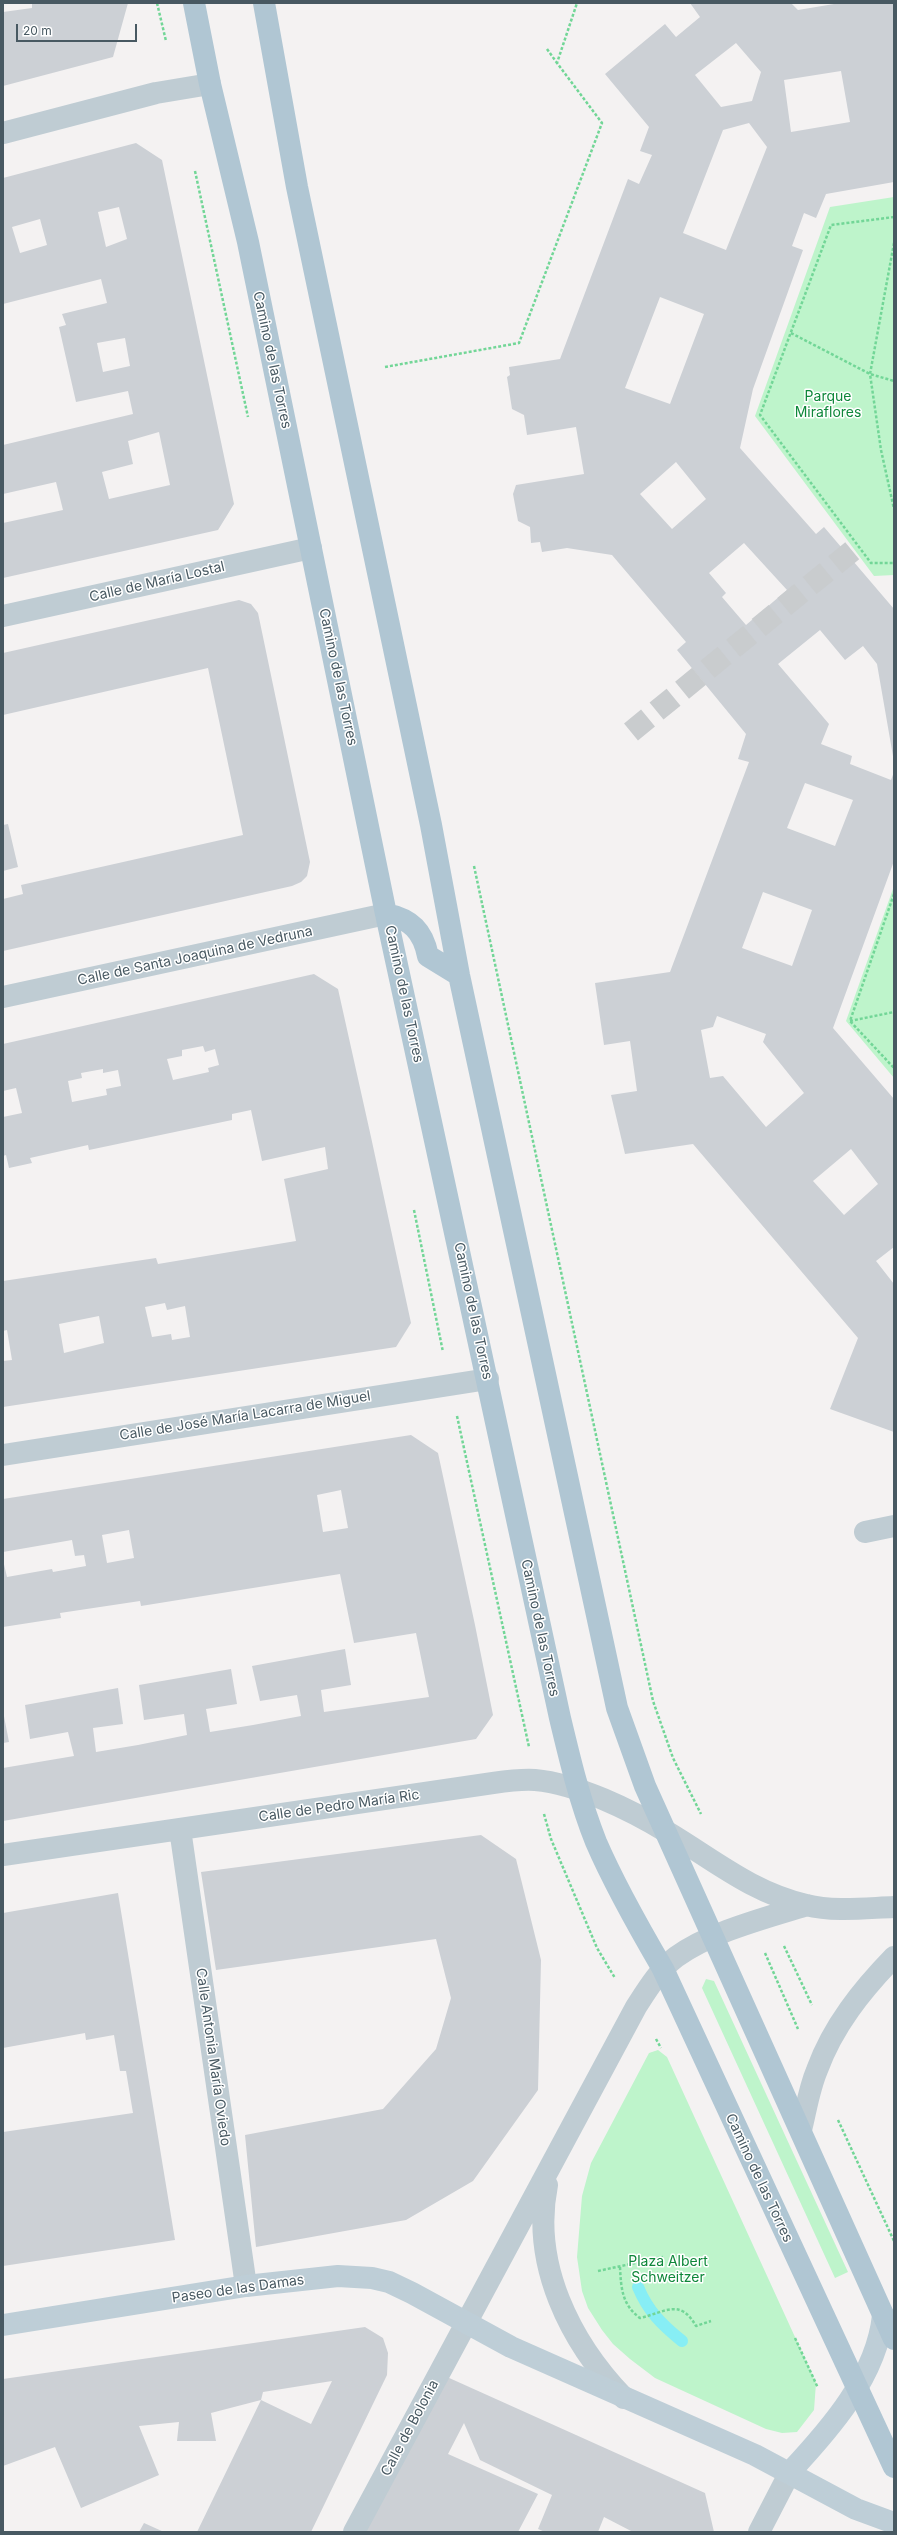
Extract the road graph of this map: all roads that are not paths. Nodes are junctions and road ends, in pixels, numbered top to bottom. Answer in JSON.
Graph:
{"nodes":[{"id":1,"x":194,"y":3,"type":"edge"},
{"id":2,"x":264,"y":3,"type":"edge"},
{"id":3,"x":210,"y":84,"type":"junction"},
{"id":4,"x":3,"y":133,"type":"edge"},
{"id":5,"x":311,"y":548,"type":"junction"},
{"id":6,"x":3,"y":616,"type":"edge"},
{"id":7,"x":386,"y":914,"type":"junction"},
{"id":8,"x":459,"y":975,"type":"junction"},
{"id":9,"x":3,"y":997,"type":"edge"},
{"id":10,"x":488,"y":1378,"type":"junction"},
{"id":11,"x":3,"y":1455,"type":"edge"},
{"id":12,"x":894,"y":1526,"type":"edge"},
{"id":13,"x":865,"y":1532,"type":"dead end"},
{"id":14,"x":578,"y":1790,"type":"junction"},
{"id":15,"x":180,"y":1829,"type":"junction"},
{"id":16,"x":667,"y":1832,"type":"junction"},
{"id":17,"x":3,"y":1855,"type":"edge"},
{"id":18,"x":807,"y":1905,"type":"junction"},
{"id":19,"x":894,"y":1907,"type":"edge"},
{"id":20,"x":714,"y":1938,"type":"junction"},
{"id":21,"x":894,"y":1957,"type":"edge"},
{"id":22,"x":663,"y":1969,"type":"junction"},
{"id":23,"x":801,"y":2130,"type":"junction"},
{"id":24,"x":549,"y":2172,"type":"junction"},
{"id":25,"x":246,"y":2286,"type":"junction"},
{"id":26,"x":883,"y":2315,"type":"junction"},
{"id":27,"x":464,"y":2323,"type":"junction"},
{"id":28,"x":3,"y":2325,"type":"edge"},
{"id":29,"x":894,"y":2339,"type":"edge"},
{"id":30,"x":857,"y":2386,"type":"junction"},
{"id":31,"x":624,"y":2398,"type":"junction"},
{"id":32,"x":894,"y":2467,"type":"edge"},
{"id":33,"x":790,"y":2472,"type":"junction"},
{"id":34,"x":894,"y":2523,"type":"edge"},
{"id":35,"x":354,"y":2532,"type":"edge"},
{"id":36,"x":759,"y":2532,"type":"edge"}],
"edges":[{"from":1,"to":3,"type":"main road","name":"Camino de las Torres"},
{"from":2,"to":8,"type":"main road"},
{"from":3,"to":4,"type":"street"},
{"from":3,"to":5,"type":"main road","name":"Camino de las Torres"},
{"from":5,"to":6,"type":"street","name":"Calle de María Lostal"},
{"from":5,"to":7,"type":"main road","name":"Camino de las Torres"},
{"from":7,"to":8,"type":"main road"},
{"from":7,"to":9,"type":"street","name":"Calle de Santa Joaquina de Vedruna"},
{"from":7,"to":10,"type":"main road","name":"Camino de las Torres"},
{"from":8,"to":16,"type":"main road"},
{"from":10,"to":11,"type":"street","name":"Calle de José María Lacarra de Miguel"},
{"from":10,"to":14,"type":"main road","name":"Camino de las Torres"},
{"from":12,"to":13,"type":"street"},
{"from":14,"to":15,"type":"street","name":"Calle de Pedro María Ric"},
{"from":14,"to":16,"type":"street","name":"Calle de Pedro María Ric"},
{"from":14,"to":22,"type":"main road","name":"Camino de las Torres"},
{"from":15,"to":17,"type":"street","name":"Calle de Pedro María Ric"},
{"from":15,"to":25,"type":"street","name":"Calle Antonia María Oviedo"},
{"from":16,"to":18,"type":"street","name":"Calle de Pedro María Ric"},
{"from":16,"to":20,"type":"main road"},
{"from":18,"to":19,"type":"street"},
{"from":18,"to":20,"type":"street"},
{"from":20,"to":22,"type":"street"},
{"from":20,"to":23,"type":"main road"},
{"from":21,"to":23,"type":"street"},
{"from":22,"to":24,"type":"street"},
{"from":22,"to":30,"type":"main road","name":"Camino de las Torres"},
{"from":23,"to":26,"type":"main road"},
{"from":24,"to":27,"type":"street"},
{"from":24,"to":31,"type":"street"},
{"from":25,"to":27,"type":"street","name":"Paseo de las Damas"},
{"from":25,"to":28,"type":"street","name":"Paseo de las Damas"},
{"from":26,"to":29,"type":"main road"},
{"from":26,"to":30,"type":"street"},
{"from":27,"to":31,"type":"street"},
{"from":27,"to":35,"type":"street","name":"Calle de Bolonia"},
{"from":30,"to":32,"type":"main road","name":"Camino de las Torres"},
{"from":30,"to":33,"type":"street"},
{"from":31,"to":33,"type":"street"},
{"from":33,"to":34,"type":"street"},
{"from":33,"to":36,"type":"street"}]}
